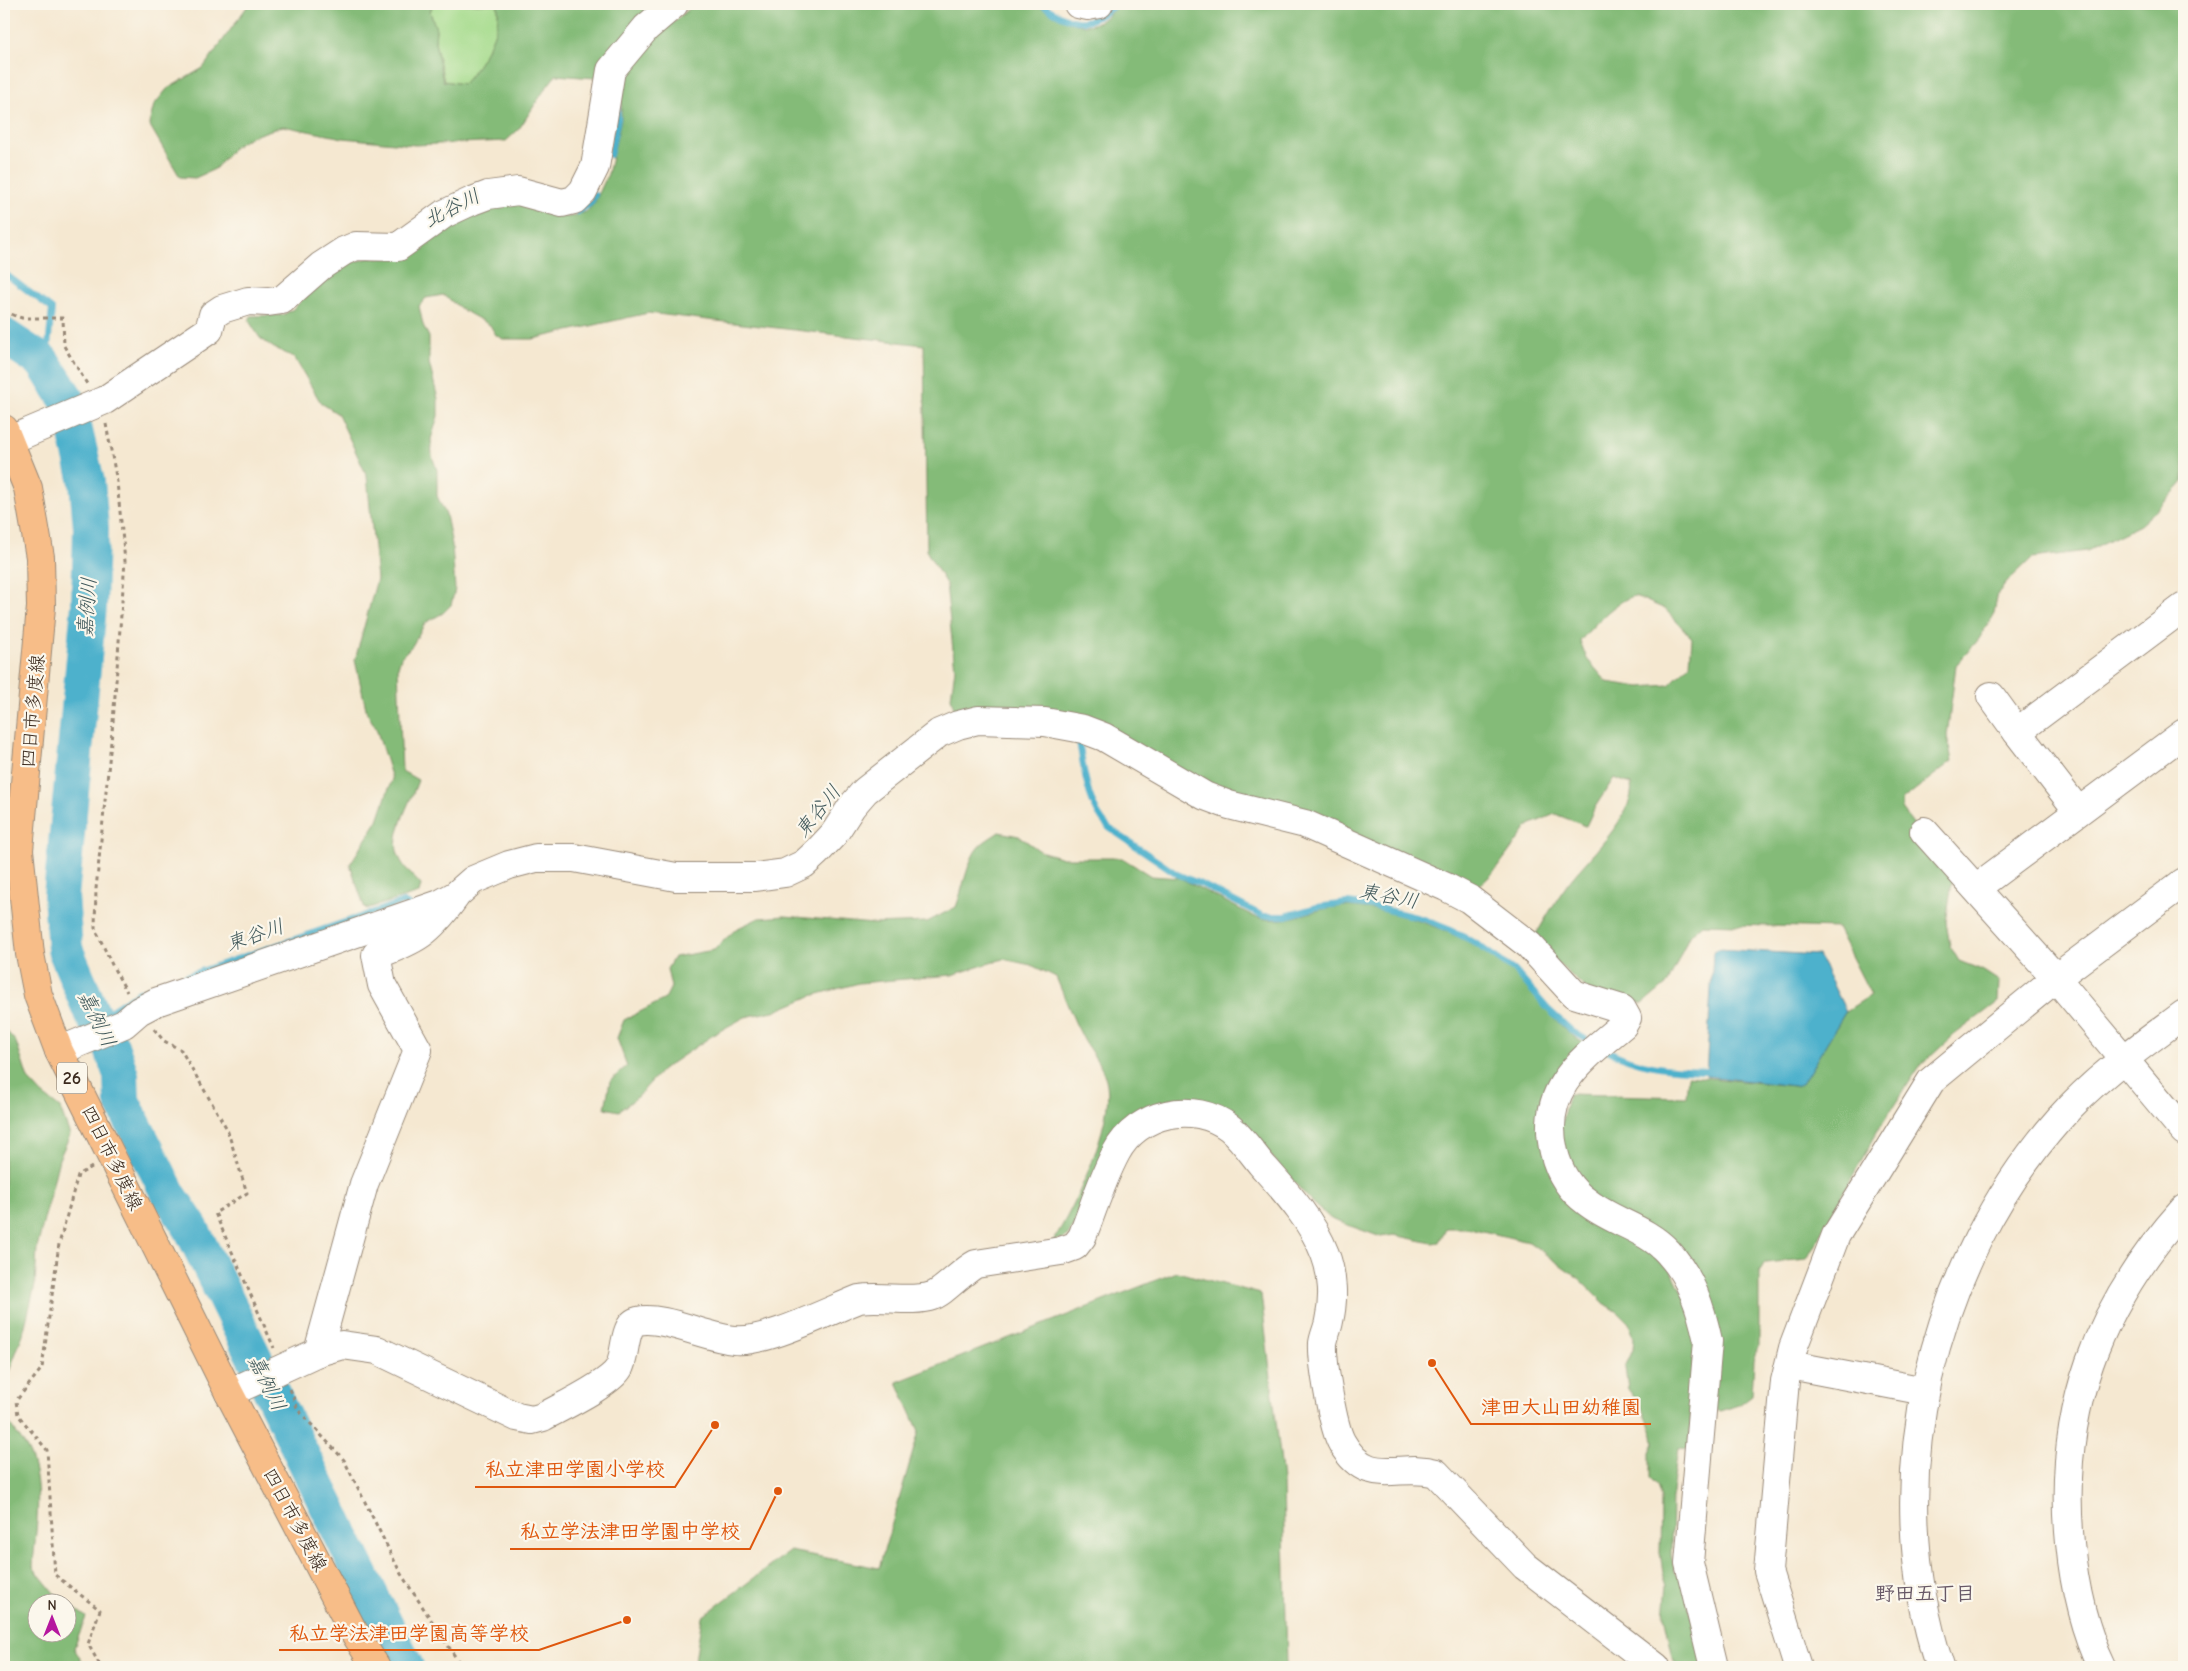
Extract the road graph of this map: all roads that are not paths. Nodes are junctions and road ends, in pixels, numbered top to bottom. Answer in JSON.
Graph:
{"nodes":[{"id":1,"x":674,"y":4,"type":"edge"},
{"id":2,"x":1078,"y":4,"type":"edge"},
{"id":3,"x":1099,"y":4,"type":"edge"},
{"id":4,"x":7,"y":434,"type":"edge"},
{"id":5,"x":2184,"y":607,"type":"edge"},
{"id":6,"x":1991,"y":696,"type":"dead end"},
{"id":7,"x":2017,"y":732,"type":"junction"},
{"id":8,"x":2184,"y":732,"type":"edge"},
{"id":9,"x":2078,"y":812,"type":"junction"},
{"id":10,"x":1924,"y":831,"type":"dead end"},
{"id":11,"x":2184,"y":882,"type":"edge"},
{"id":12,"x":1976,"y":888,"type":"junction"},
{"id":13,"x":456,"y":895,"type":"junction"},
{"id":14,"x":2056,"y":978,"type":"junction"},
{"id":15,"x":2184,"y":1014,"type":"edge"},
{"id":16,"x":58,"y":1051,"type":"junction"},
{"id":17,"x":2123,"y":1059,"type":"junction"},
{"id":18,"x":2184,"y":1131,"type":"edge"},
{"id":19,"x":2184,"y":1209,"type":"edge"},
{"id":20,"x":318,"y":1352,"type":"junction"},
{"id":21,"x":1790,"y":1364,"type":"junction"},
{"id":22,"x":236,"y":1389,"type":"junction"},
{"id":23,"x":1925,"y":1391,"type":"junction"},
{"id":24,"x":376,"y":1667,"type":"edge"},
{"id":25,"x":1656,"y":1667,"type":"edge"},
{"id":26,"x":1714,"y":1667,"type":"edge"},
{"id":27,"x":1798,"y":1667,"type":"edge"},
{"id":28,"x":1940,"y":1667,"type":"edge"},
{"id":29,"x":2102,"y":1667,"type":"edge"}],
"edges":[{"from":1,"to":4,"type":"street"},
{"from":2,"to":3,"type":"street"},
{"from":4,"to":16,"type":"main road","name":"四日市多度線","number":"26"},
{"from":5,"to":7,"type":"street"},
{"from":6,"to":7,"type":"street"},
{"from":7,"to":9,"type":"street"},
{"from":8,"to":9,"type":"street"},
{"from":9,"to":12,"type":"street"},
{"from":10,"to":12,"type":"street"},
{"from":11,"to":14,"type":"street"},
{"from":12,"to":14,"type":"street"},
{"from":13,"to":16,"type":"street"},
{"from":13,"to":20,"type":"street"},
{"from":13,"to":26,"type":"street"},
{"from":14,"to":17,"type":"street"},
{"from":14,"to":21,"type":"street"},
{"from":15,"to":17,"type":"street"},
{"from":16,"to":22,"type":"main road","name":"四日市多度線","number":"26"},
{"from":17,"to":18,"type":"street"},
{"from":17,"to":23,"type":"street"},
{"from":19,"to":29,"type":"street"},
{"from":20,"to":22,"type":"street"},
{"from":20,"to":25,"type":"street"},
{"from":21,"to":23,"type":"street"},
{"from":21,"to":27,"type":"street"},
{"from":22,"to":24,"type":"main road","name":"四日市多度線","number":"26"},
{"from":23,"to":28,"type":"street"}]}
